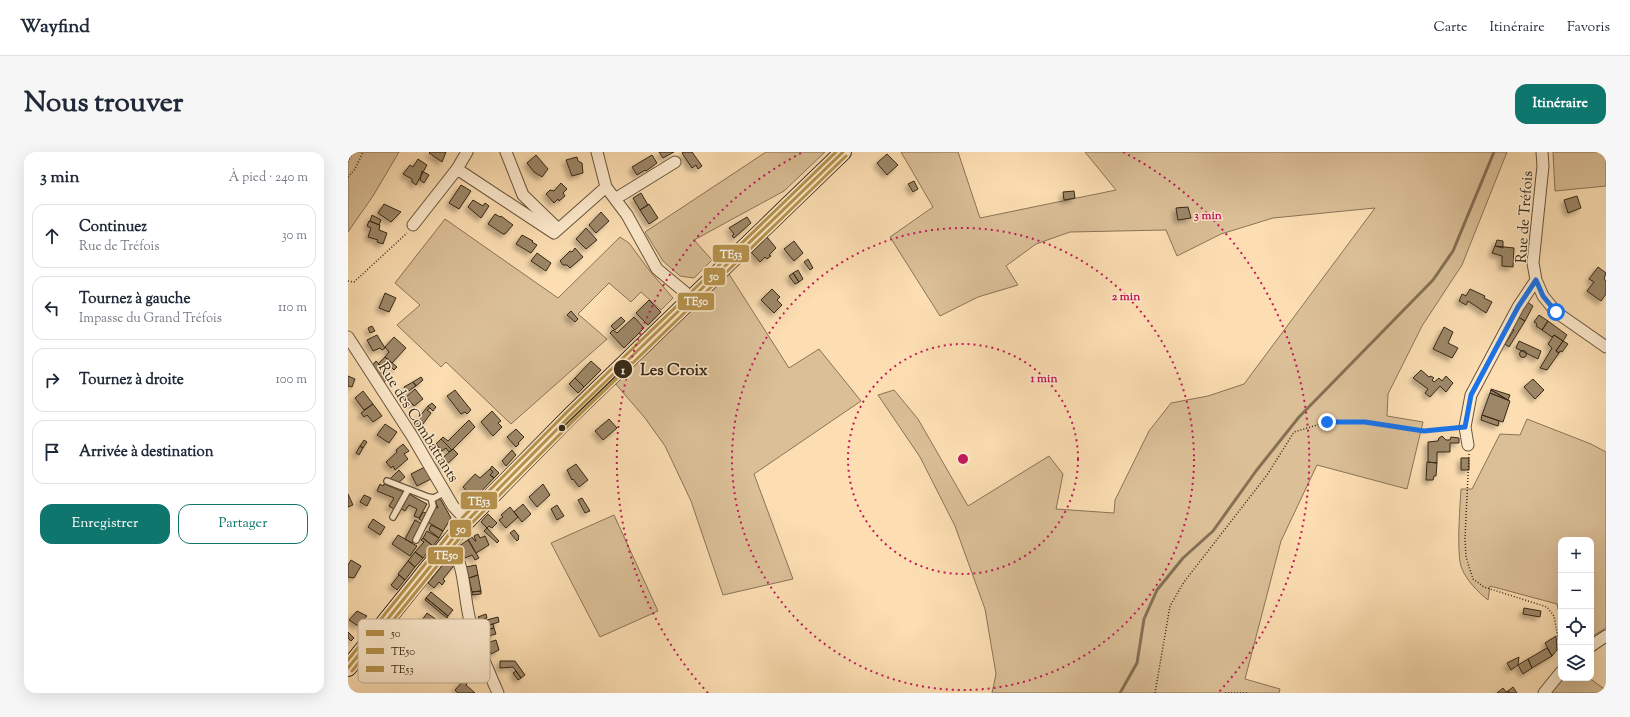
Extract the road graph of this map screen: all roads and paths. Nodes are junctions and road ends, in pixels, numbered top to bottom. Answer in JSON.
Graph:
{"nodes":[{"id":1,"x":353,"y":152,"type":"edge"},
{"id":2,"x":363,"y":152,"type":"edge"},
{"id":3,"x":467,"y":152,"type":"edge"},
{"id":4,"x":506,"y":152,"type":"edge"},
{"id":5,"x":597,"y":152,"type":"edge"},
{"id":6,"x":843,"y":152,"type":"edge"},
{"id":7,"x":1542,"y":152,"type":"edge"},
{"id":8,"x":348,"y":162,"type":"edge"},
{"id":9,"x":676,"y":162,"type":"dead end"},
{"id":10,"x":457,"y":169,"type":"junction"},
{"id":11,"x":348,"y":177,"type":"edge"},
{"id":12,"x":606,"y":187,"type":"junction"},
{"id":13,"x":523,"y":195,"type":"junction"},
{"id":14,"x":615,"y":199,"type":"junction"},
{"id":15,"x":514,"y":206,"type":"junction"},
{"id":16,"x":413,"y":225,"type":"joint"},
{"id":17,"x":556,"y":231,"type":"junction"},
{"id":18,"x":1536,"y":280,"type":"junction"},
{"id":19,"x":348,"y":281,"type":"edge"},
{"id":20,"x":692,"y":298,"type":"junction"},
{"id":21,"x":348,"y":337,"type":"edge"},
{"id":22,"x":1606,"y":347,"type":"edge"},
{"id":23,"x":1465,"y":427,"type":"junction"},
{"id":24,"x":1468,"y":445,"type":"joint"},
{"id":25,"x":387,"y":481,"type":"dead end"},
{"id":26,"x":408,"y":490,"type":"junction"},
{"id":27,"x":445,"y":492,"type":"junction"},
{"id":28,"x":431,"y":498,"type":"junction"},
{"id":29,"x":393,"y":518,"type":"dead end"},
{"id":30,"x":467,"y":522,"type":"junction"},
{"id":31,"x":416,"y":540,"type":"dead end"},
{"id":32,"x":449,"y":542,"type":"junction"},
{"id":33,"x":387,"y":619,"type":"edge"},
{"id":34,"x":470,"y":619,"type":"edge"},
{"id":35,"x":1606,"y":636,"type":"edge"},
{"id":36,"x":1559,"y":645,"type":"edge"},
{"id":37,"x":1592,"y":645,"type":"edge"},
{"id":38,"x":358,"y":656,"type":"edge"},
{"id":39,"x":348,"y":668,"type":"edge"},
{"id":40,"x":490,"y":676,"type":"edge"},
{"id":41,"x":1558,"y":676,"type":"edge"},
{"id":42,"x":498,"y":693,"type":"edge"},
{"id":43,"x":1155,"y":693,"type":"edge"},
{"id":44,"x":1225,"y":693,"type":"edge"},
{"id":45,"x":1248,"y":693,"type":"edge"},
{"id":46,"x":1544,"y":693,"type":"edge"}],
"edges":[{"from":1,"to":8,"type":"path"},
{"from":2,"to":11,"type":"path"},
{"from":3,"to":10,"type":"street"},
{"from":4,"to":13,"type":"street"},
{"from":5,"to":12,"type":"street"},
{"from":6,"to":20,"type":"main road"},
{"from":7,"to":18,"type":"street","name":"Rue de Tréfois"},
{"from":9,"to":14,"type":"street"},
{"from":10,"to":15,"type":"street"},
{"from":10,"to":16,"type":"street"},
{"from":12,"to":14,"type":"street"},
{"from":12,"to":17,"type":"street"},
{"from":13,"to":15,"type":"street"},
{"from":13,"to":17,"type":"street"},
{"from":14,"to":20,"type":"street"},
{"from":15,"to":17,"type":"street"},
{"from":16,"to":19,"type":"path"},
{"from":18,"to":22,"type":"street","name":"Rue de Tréfois"},
{"from":18,"to":23,"type":"street"},
{"from":20,"to":30,"type":"main road"},
{"from":21,"to":27,"type":"street","name":"Rue des Combattants"},
{"from":23,"to":24,"type":"street"},
{"from":23,"to":43,"type":"path"},
{"from":24,"to":36,"type":"path"},
{"from":25,"to":26,"type":"lane"},
{"from":26,"to":28,"type":"lane"},
{"from":26,"to":29,"type":"lane"},
{"from":27,"to":28,"type":"lane"},
{"from":27,"to":30,"type":"street","name":"Rue des Combattants"},
{"from":28,"to":31,"type":"lane"},
{"from":30,"to":32,"type":"main road"},
{"from":32,"to":33,"type":"main road"},
{"from":32,"to":34,"type":"street"},
{"from":35,"to":37,"type":"street"},
{"from":38,"to":39,"type":"main road"},
{"from":40,"to":42,"type":"street"},
{"from":41,"to":46,"type":"street"},
{"from":44,"to":45,"type":"path"}]}
